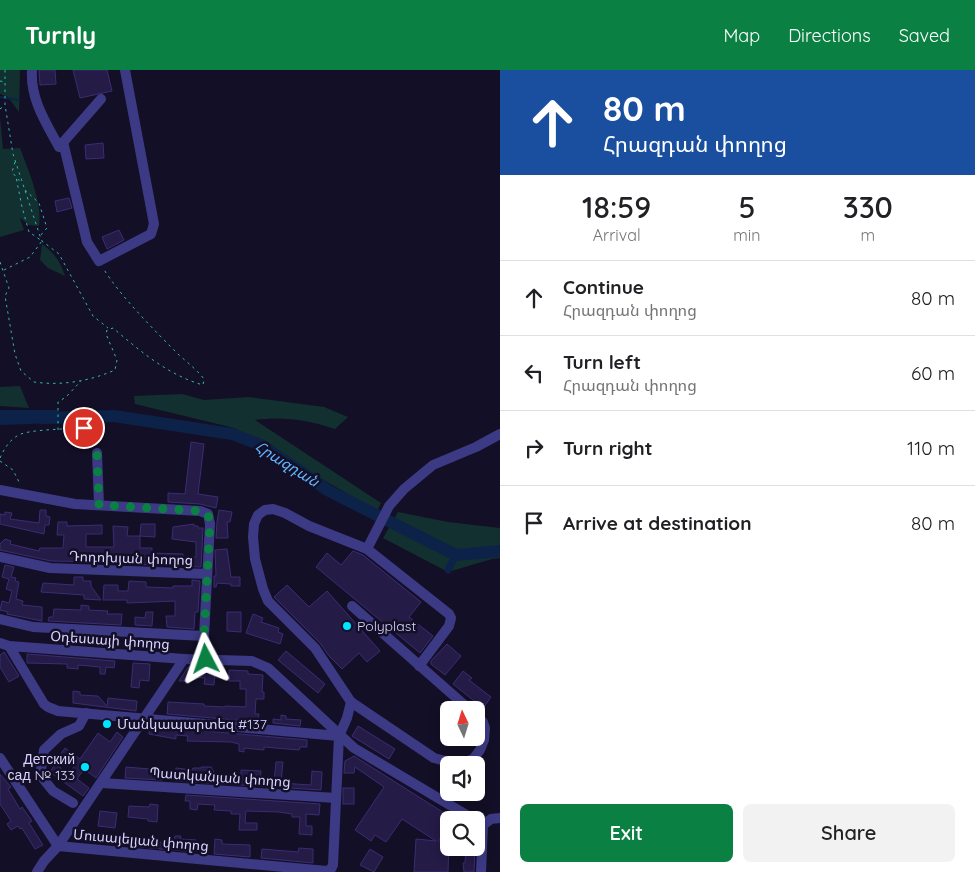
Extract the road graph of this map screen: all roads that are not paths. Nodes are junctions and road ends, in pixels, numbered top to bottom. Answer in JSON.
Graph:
{"nodes":[{"id":1,"x":32,"y":70,"type":"edge"},
{"id":2,"x":125,"y":70,"type":"edge"},
{"id":3,"x":101,"y":100,"type":"dead end"},
{"id":4,"x":63,"y":142,"type":"junction"},
{"id":5,"x":500,"y":434,"type":"edge"},
{"id":6,"x":97,"y":452,"type":"road end"},
{"id":7,"x":0,"y":490,"type":"edge"},
{"id":8,"x":99,"y":505,"type":"junction"},
{"id":9,"x":367,"y":549,"type":"junction"},
{"id":10,"x":0,"y":557,"type":"edge"},
{"id":11,"x":208,"y":574,"type":"junction"},
{"id":12,"x":352,"y":606,"type":"dead end"},
{"id":13,"x":0,"y":619,"type":"edge"},
{"id":14,"x":204,"y":636,"type":"junction"},
{"id":15,"x":5,"y":645,"type":"edge"},
{"id":16,"x":184,"y":659,"type":"junction"},
{"id":17,"x":206,"y":659,"type":"junction"},
{"id":18,"x":419,"y":666,"type":"junction"},
{"id":19,"x":460,"y":701,"type":"edge"},
{"id":20,"x":351,"y":702,"type":"junction"},
{"id":21,"x":86,"y":713,"type":"junction"},
{"id":22,"x":146,"y":718,"type":"junction"},
{"id":23,"x":339,"y":736,"type":"junction"},
{"id":24,"x":482,"y":746,"type":"edge"},
{"id":25,"x":0,"y":758,"type":"edge"},
{"id":26,"x":102,"y":783,"type":"junction"},
{"id":27,"x":336,"y":798,"type":"junction"},
{"id":28,"x":73,"y":803,"type":"dead end"},
{"id":29,"x":460,"y":811,"type":"edge"},
{"id":30,"x":500,"y":818,"type":"edge"},
{"id":31,"x":485,"y":820,"type":"edge"},
{"id":32,"x":58,"y":846,"type":"junction"},
{"id":33,"x":480,"y":856,"type":"edge"},
{"id":34,"x":37,"y":872,"type":"edge"},
{"id":35,"x":481,"y":872,"type":"edge"}],
"edges":[{"from":1,"to":4,"type":"street"},
{"from":2,"to":4,"type":"street"},
{"from":3,"to":4,"type":"street"},
{"from":5,"to":9,"type":"street"},
{"from":6,"to":8,"type":"street"},
{"from":7,"to":8,"type":"street"},
{"from":8,"to":11,"type":"street"},
{"from":9,"to":18,"type":"street"},
{"from":9,"to":20,"type":"street"},
{"from":10,"to":11,"type":"street","name":"Դոդոխյան փողոց"},
{"from":11,"to":14,"type":"street","name":"Դոդոխյան փողոց"},
{"from":12,"to":18,"type":"street"},
{"from":13,"to":14,"type":"street","name":"Օդեսսայի փողոց"},
{"from":14,"to":17,"type":"street","name":"Դոդոխյան փողոց"},
{"from":15,"to":16,"type":"street","name":"Օդեսսայի փողոց"},
{"from":15,"to":21,"type":"street"},
{"from":16,"to":17,"type":"street","name":"Օդեսսայի փողոց"},
{"from":16,"to":22,"type":"street"},
{"from":17,"to":23,"type":"street","name":"Օդեսսայի փողոց"},
{"from":18,"to":19,"type":"street"},
{"from":20,"to":23,"type":"street"},
{"from":20,"to":24,"type":"street"},
{"from":21,"to":22,"type":"street"},
{"from":21,"to":28,"type":"street"},
{"from":22,"to":23,"type":"street"},
{"from":22,"to":26,"type":"street"},
{"from":23,"to":27,"type":"street"},
{"from":23,"to":29,"type":"street","name":"Օդեսսայի փողոց"},
{"from":25,"to":32,"type":"street","name":"Մուսայելյան փողոց"},
{"from":26,"to":27,"type":"street","name":"Պատկանյան փողոց"},
{"from":26,"to":32,"type":"street"},
{"from":27,"to":32,"type":"street","name":"Մուսայելյան փողոց"},
{"from":30,"to":31,"type":"street"},
{"from":32,"to":34,"type":"street"},
{"from":33,"to":35,"type":"street"}]}
